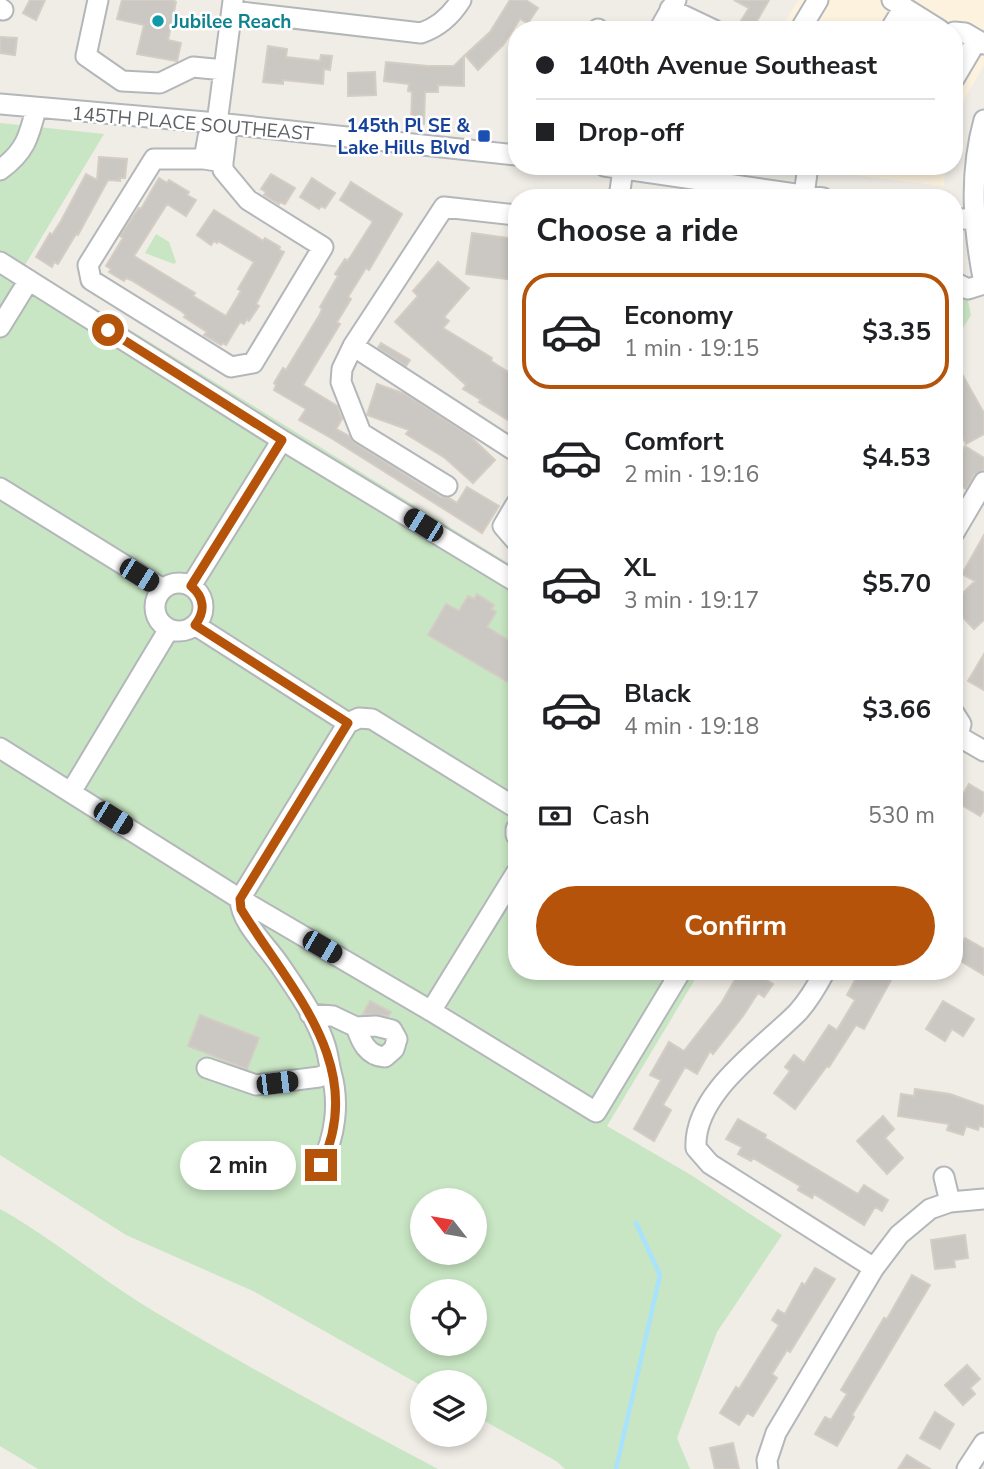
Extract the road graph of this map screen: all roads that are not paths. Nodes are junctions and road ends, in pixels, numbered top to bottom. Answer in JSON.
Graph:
{"nodes":[{"id":1,"x":98,"y":0,"type":"edge"},
{"id":2,"x":461,"y":0,"type":"edge"},
{"id":3,"x":818,"y":0,"type":"edge"},
{"id":4,"x":898,"y":4,"type":"edge"},
{"id":5,"x":673,"y":5,"type":"edge"},
{"id":6,"x":233,"y":6,"type":"edge"},
{"id":7,"x":664,"y":21,"type":"edge"},
{"id":8,"x":699,"y":21,"type":"edge"},
{"id":9,"x":805,"y":21,"type":"edge"},
{"id":10,"x":893,"y":21,"type":"edge"},
{"id":11,"x":925,"y":21,"type":"edge"},
{"id":12,"x":963,"y":33,"type":"edge"},
{"id":13,"x":980,"y":42,"type":"edge"},
{"id":14,"x":963,"y":66,"type":"edge"},
{"id":15,"x":224,"y":70,"type":"junction"},
{"id":16,"x":0,"y":104,"type":"edge"},
{"id":17,"x":36,"y":109,"type":"junction"},
{"id":18,"x":984,"y":121,"type":"edge"},
{"id":19,"x":217,"y":123,"type":"junction"},
{"id":20,"x":508,"y":150,"type":"edge"},
{"id":21,"x":214,"y":161,"type":"junction"},
{"id":22,"x":0,"y":170,"type":"edge"},
{"id":23,"x":650,"y":175,"type":"edge"},
{"id":24,"x":710,"y":189,"type":"edge"},
{"id":25,"x":508,"y":214,"type":"edge"},
{"id":26,"x":979,"y":221,"type":"edge"},
{"id":27,"x":0,"y":262,"type":"edge"},
{"id":28,"x":29,"y":280,"type":"junction"},
{"id":29,"x":984,"y":284,"type":"edge"},
{"id":30,"x":963,"y":286,"type":"edge"},
{"id":31,"x":0,"y":327,"type":"edge"},
{"id":32,"x":353,"y":346,"type":"junction"},
{"id":33,"x":282,"y":440,"type":"junction"},
{"id":34,"x":508,"y":446,"type":"edge"},
{"id":35,"x":984,"y":482,"type":"edge"},
{"id":36,"x":447,"y":486,"type":"dead end"},
{"id":37,"x":0,"y":488,"type":"edge"},
{"id":38,"x":963,"y":506,"type":"edge"},
{"id":39,"x":508,"y":577,"type":"edge"},
{"id":40,"x":191,"y":586,"type":"junction"},
{"id":41,"x":163,"y":589,"type":"junction"},
{"id":42,"x":195,"y":625,"type":"junction"},
{"id":43,"x":169,"y":629,"type":"junction"},
{"id":44,"x":348,"y":723,"type":"junction"},
{"id":45,"x":963,"y":741,"type":"edge"},
{"id":46,"x":0,"y":748,"type":"edge"},
{"id":47,"x":984,"y":751,"type":"edge"},
{"id":48,"x":71,"y":792,"type":"junction"},
{"id":49,"x":508,"y":803,"type":"edge"},
{"id":50,"x":508,"y":886,"type":"edge"},
{"id":51,"x":240,"y":899,"type":"junction"},
{"id":52,"x":676,"y":980,"type":"edge"},
{"id":53,"x":820,"y":980,"type":"edge"},
{"id":54,"x":431,"y":1011,"type":"junction"},
{"id":55,"x":310,"y":1014,"type":"junction"},
{"id":56,"x":356,"y":1027,"type":"dead end"},
{"id":57,"x":207,"y":1068,"type":"dead end"},
{"id":58,"x":331,"y":1072,"type":"junction"},
{"id":59,"x":321,"y":1165,"type":"dead end"},
{"id":60,"x":944,"y":1177,"type":"dead end"},
{"id":61,"x":984,"y":1199,"type":"edge"},
{"id":62,"x":950,"y":1202,"type":"junction"},
{"id":63,"x":874,"y":1268,"type":"junction"},
{"id":64,"x":984,"y":1443,"type":"edge"},
{"id":65,"x":768,"y":1469,"type":"edge"},
{"id":66,"x":967,"y":1469,"type":"edge"}],
"edges":[{"from":1,"to":15,"type":"street"},
{"from":2,"to":6,"type":"street"},
{"from":3,"to":9,"type":"street"},
{"from":4,"to":10,"type":"street"},
{"from":4,"to":11,"type":"street"},
{"from":5,"to":7,"type":"street"},
{"from":5,"to":8,"type":"street"},
{"from":6,"to":15,"type":"street"},
{"from":12,"to":13,"type":"street"},
{"from":13,"to":14,"type":"street"},
{"from":15,"to":19,"type":"street"},
{"from":16,"to":17,"type":"street","name":"145TH PLACE SOUTHEAST"},
{"from":17,"to":19,"type":"street","name":"145TH PLACE SOUTHEAST"},
{"from":17,"to":22,"type":"street"},
{"from":18,"to":26,"type":"street"},
{"from":19,"to":20,"type":"street","name":"145TH PLACE SOUTHEAST"},
{"from":19,"to":21,"type":"street"},
{"from":21,"to":21,"type":"street"},
{"from":23,"to":24,"type":"street"},
{"from":25,"to":32,"type":"street"},
{"from":26,"to":29,"type":"street"},
{"from":27,"to":28,"type":"street"},
{"from":28,"to":31,"type":"street"},
{"from":28,"to":33,"type":"street"},
{"from":29,"to":30,"type":"street"},
{"from":32,"to":34,"type":"street"},
{"from":32,"to":36,"type":"street"},
{"from":33,"to":39,"type":"street"},
{"from":33,"to":40,"type":"street"},
{"from":35,"to":38,"type":"street"},
{"from":37,"to":41,"type":"street"},
{"from":40,"to":41,"type":"street"},
{"from":40,"to":42,"type":"street"},
{"from":41,"to":43,"type":"street"},
{"from":42,"to":43,"type":"street"},
{"from":42,"to":44,"type":"street"},
{"from":43,"to":48,"type":"street"},
{"from":44,"to":49,"type":"street"},
{"from":44,"to":51,"type":"street"},
{"from":45,"to":47,"type":"street"},
{"from":46,"to":48,"type":"street"},
{"from":48,"to":51,"type":"street"},
{"from":50,"to":54,"type":"street"},
{"from":51,"to":54,"type":"street"},
{"from":51,"to":55,"type":"street"},
{"from":52,"to":54,"type":"street"},
{"from":53,"to":63,"type":"street"},
{"from":55,"to":56,"type":"street"},
{"from":55,"to":58,"type":"street"},
{"from":57,"to":58,"type":"street"},
{"from":58,"to":59,"type":"street"},
{"from":60,"to":62,"type":"street"},
{"from":61,"to":62,"type":"street"},
{"from":62,"to":63,"type":"street"},
{"from":63,"to":65,"type":"street"},
{"from":64,"to":66,"type":"street"}]}
